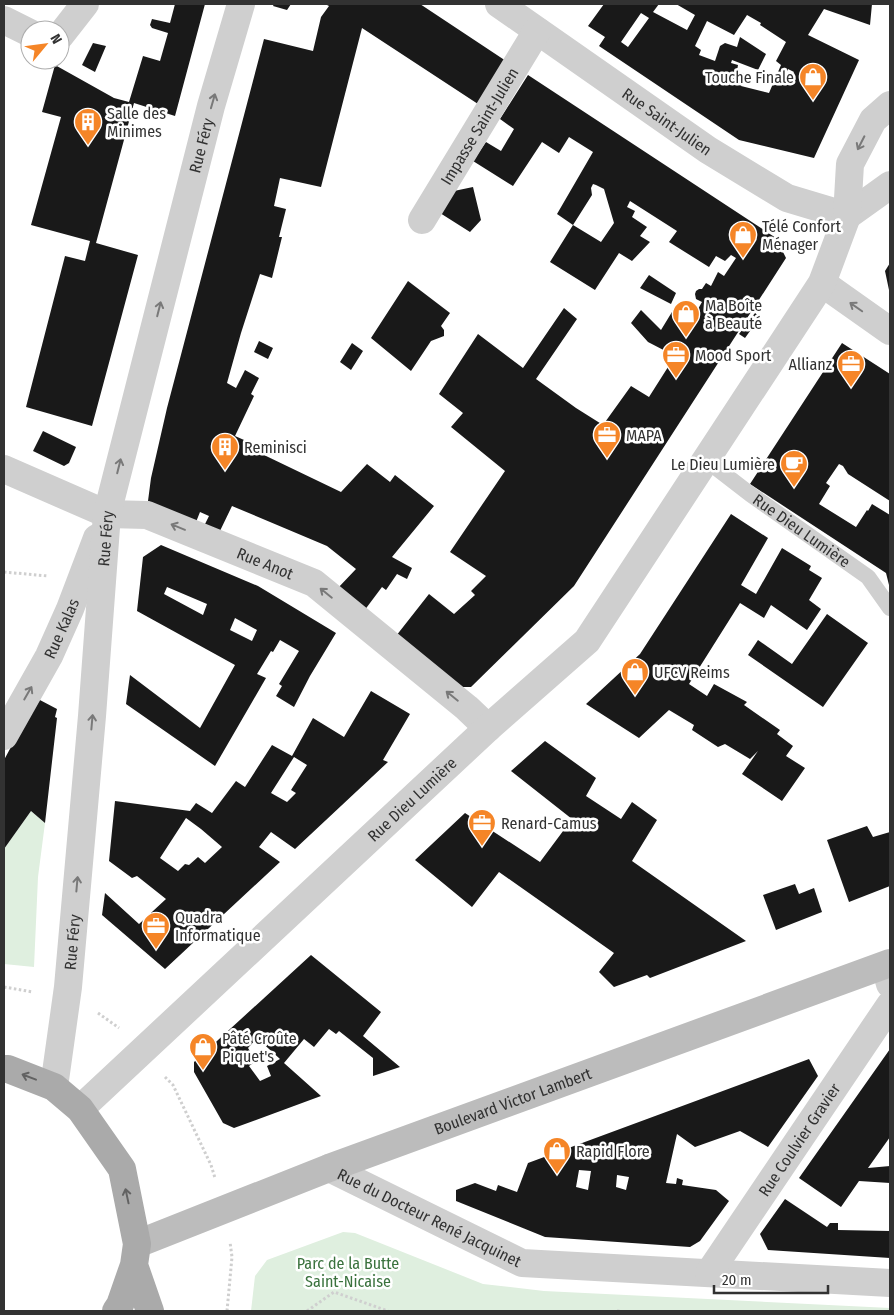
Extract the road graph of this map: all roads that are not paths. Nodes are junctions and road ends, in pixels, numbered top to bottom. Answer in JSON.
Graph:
{"nodes":[{"id":1,"x":85,"y":4,"type":"edge"},
{"id":2,"x":242,"y":4,"type":"edge"},
{"id":3,"x":499,"y":4,"type":"edge"},
{"id":4,"x":4,"y":20,"type":"edge"},
{"id":5,"x":70,"y":23,"type":"edge"},
{"id":6,"x":20,"y":28,"type":"edge"},
{"id":7,"x":537,"y":31,"type":"junction"},
{"id":8,"x":890,"y":105,"type":"edge"},
{"id":9,"x":890,"y":185,"type":"edge"},
{"id":10,"x":847,"y":216,"type":"junction"},
{"id":11,"x":422,"y":220,"type":"dead end"},
{"id":12,"x":822,"y":283,"type":"junction"},
{"id":13,"x":890,"y":331,"type":"edge"},
{"id":14,"x":706,"y":460,"type":"junction"},
{"id":15,"x":4,"y":469,"type":"edge"},
{"id":16,"x":107,"y":514,"type":"junction"},
{"id":17,"x":890,"y":608,"type":"edge"},
{"id":18,"x":488,"y":728,"type":"junction"},
{"id":19,"x":4,"y":736,"type":"edge"},
{"id":20,"x":888,"y":971,"type":"edge"},
{"id":21,"x":890,"y":1005,"type":"edge"},
{"id":22,"x":4,"y":1069,"type":"edge"},
{"id":23,"x":54,"y":1087,"type":"junction"},
{"id":24,"x":80,"y":1109,"type":"junction"},
{"id":25,"x":330,"y":1168,"type":"junction"},
{"id":26,"x":136,"y":1254,"type":"junction"},
{"id":27,"x":709,"y":1273,"type":"junction"},
{"id":28,"x":890,"y":1283,"type":"edge"},
{"id":29,"x":116,"y":1311,"type":"edge"},
{"id":30,"x":150,"y":1311,"type":"edge"}],
"edges":[{"from":1,"to":5,"type":"street"},
{"from":16,"to":2,"type":"street","name":"Rue Féry","one_way":true},
{"from":3,"to":7,"type":"street","name":"Rue Saint-Julien"},
{"from":4,"to":6,"type":"street"},
{"from":7,"to":10,"type":"street","name":"Rue Saint-Julien"},
{"from":7,"to":11,"type":"street","name":"Impasse Saint-Julien"},
{"from":8,"to":10,"type":"street","name":"Rue Dieu Lumière","one_way":true},
{"from":9,"to":10,"type":"street"},
{"from":10,"to":12,"type":"street","name":"Rue Dieu Lumière"},
{"from":13,"to":12,"type":"street","one_way":true},
{"from":12,"to":14,"type":"street","name":"Rue Dieu Lumière"},
{"from":14,"to":17,"type":"lane","name":"Rue Dieu Lumière"},
{"from":14,"to":18,"type":"street","name":"Rue Dieu Lumière"},
{"from":15,"to":16,"type":"street","name":"Rue Anot"},
{"from":18,"to":16,"type":"street","name":"Rue Anot","one_way":true},
{"from":19,"to":16,"type":"street","name":"Rue Kalas","one_way":true},
{"from":23,"to":16,"type":"street","name":"Rue Féry","one_way":true},
{"from":18,"to":24,"type":"street","name":"Rue Dieu Lumière"},
{"from":20,"to":25,"type":"street","name":"Boulevard Victor Lambert"},
{"from":21,"to":27,"type":"street","name":"Rue Coulvier Gravier"},
{"from":23,"to":22,"type":"main road","one_way":true},
{"from":23,"to":24,"type":"main road"},
{"from":26,"to":24,"type":"main road","one_way":true},
{"from":25,"to":26,"type":"street","name":"Boulevard Victor Lambert"},
{"from":25,"to":27,"type":"street","name":"Rue du Docteur René Jacquinet"},
{"from":26,"to":29,"type":"main road"},
{"from":26,"to":30,"type":"main road"},
{"from":27,"to":28,"type":"street","name":"Rue du Docteur René Jacquinet"}]}
